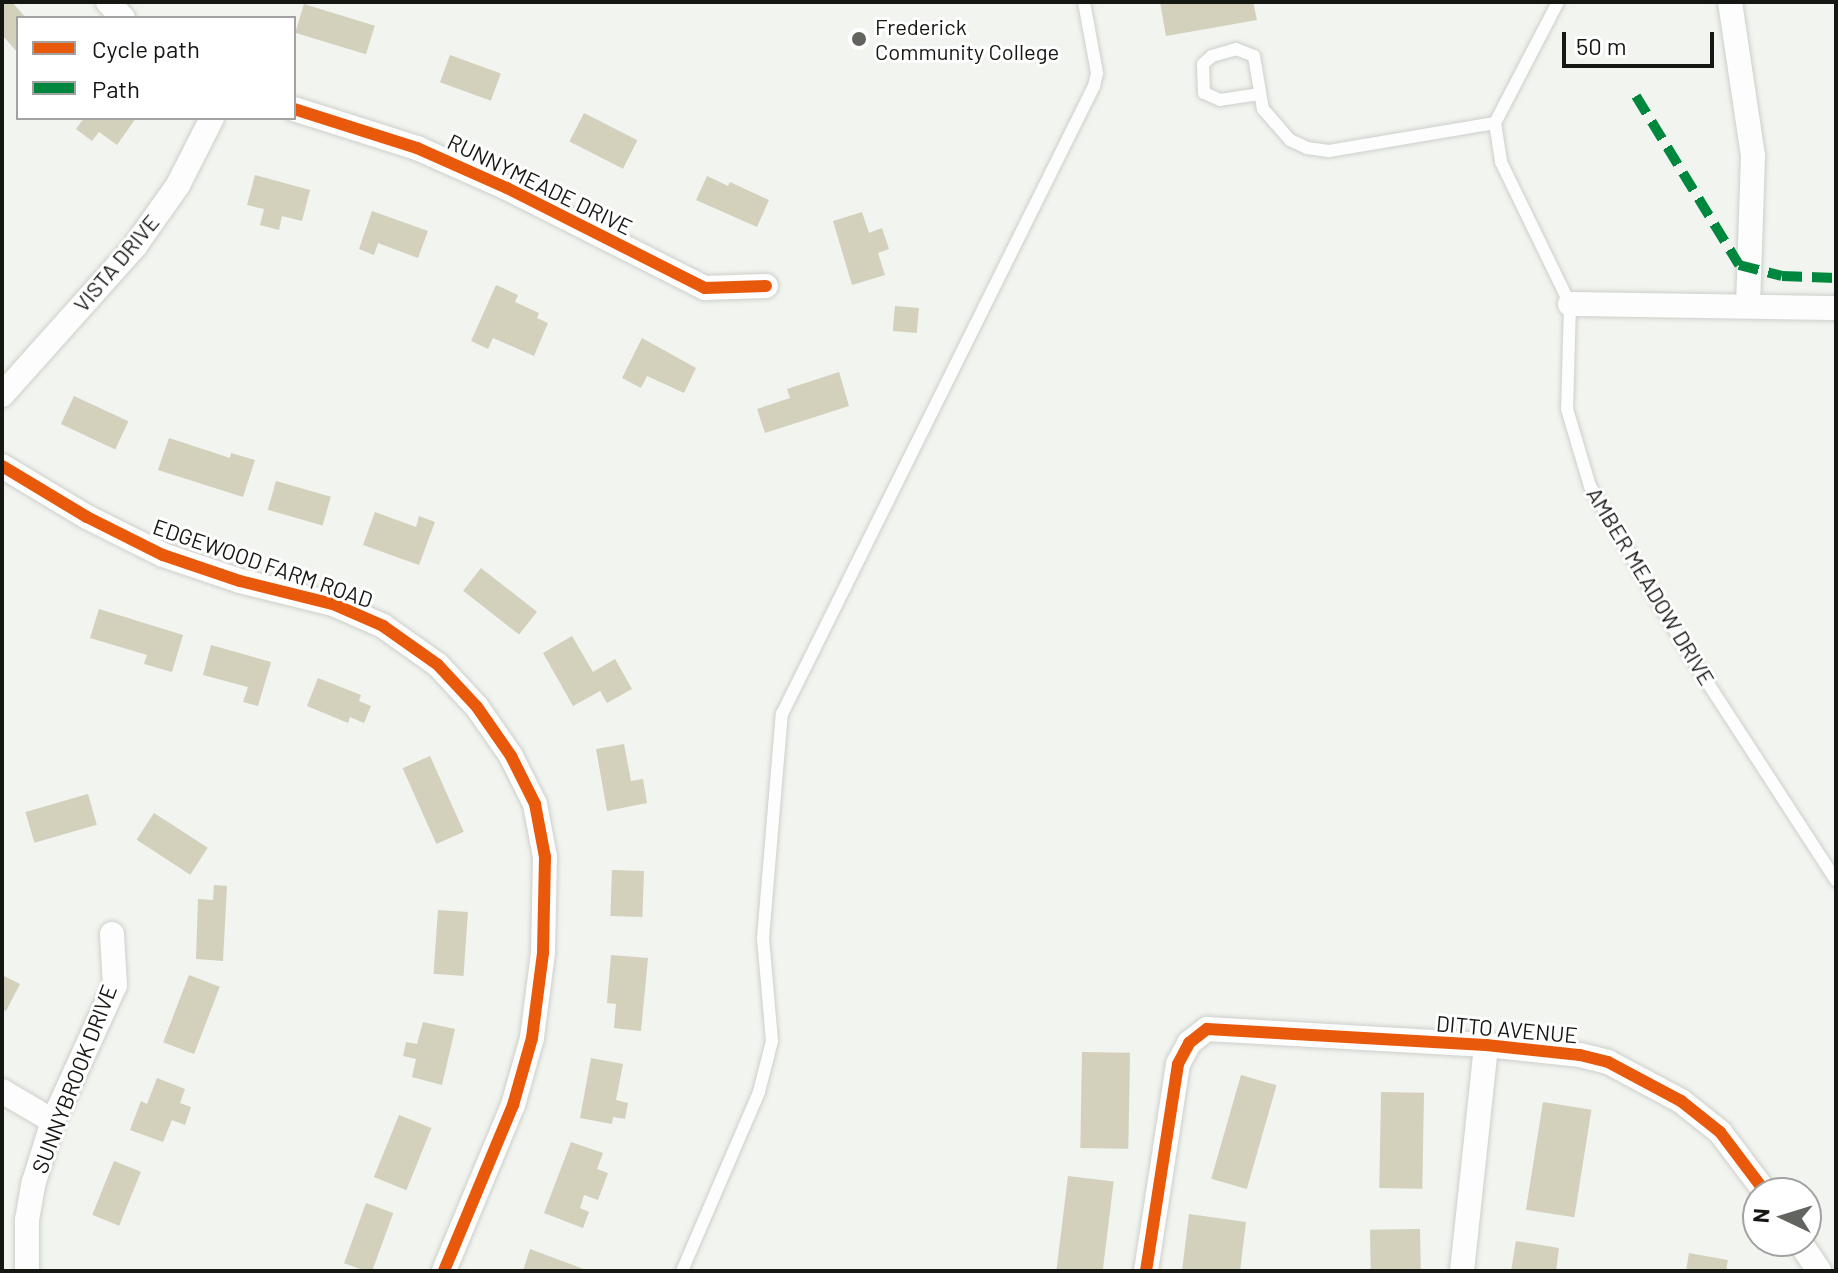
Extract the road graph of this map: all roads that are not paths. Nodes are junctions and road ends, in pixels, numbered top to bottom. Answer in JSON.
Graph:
{"nodes":[{"id":1,"x":1084,"y":2,"type":"edge"},
{"id":2,"x":1558,"y":2,"type":"edge"},
{"id":3,"x":1730,"y":2,"type":"edge"},
{"id":4,"x":1260,"y":94,"type":"junction"},
{"id":5,"x":296,"y":110,"type":"edge"},
{"id":6,"x":211,"y":120,"type":"edge"},
{"id":7,"x":1495,"y":123,"type":"junction"},
{"id":8,"x":766,"y":286,"type":"dead end"},
{"id":9,"x":1570,"y":304,"type":"junction"},
{"id":10,"x":1748,"y":306,"type":"junction"},
{"id":11,"x":1836,"y":308,"type":"edge"},
{"id":12,"x":2,"y":395,"type":"edge"},
{"id":13,"x":2,"y":466,"type":"edge"},
{"id":14,"x":1836,"y":880,"type":"edge"},
{"id":15,"x":112,"y":934,"type":"dead end"},
{"id":16,"x":1486,"y":1045,"type":"junction"},
{"id":17,"x":2,"y":1091,"type":"edge"},
{"id":18,"x":53,"y":1121,"type":"junction"},
{"id":19,"x":1754,"y":1177,"type":"edge"},
{"id":20,"x":27,"y":1271,"type":"edge"},
{"id":21,"x":444,"y":1271,"type":"edge"},
{"id":22,"x":682,"y":1271,"type":"edge"},
{"id":23,"x":1146,"y":1271,"type":"edge"},
{"id":24,"x":1462,"y":1271,"type":"edge"}],
"edges":[{"from":1,"to":22,"type":"lane"},
{"from":2,"to":7,"type":"lane"},
{"from":3,"to":10,"type":"street"},
{"from":4,"to":4,"type":"lane"},
{"from":4,"to":7,"type":"lane"},
{"from":5,"to":8,"type":"street","name":"RUNNYMEADE DRIVE"},
{"from":6,"to":12,"type":"street","name":"VISTA DRIVE"},
{"from":7,"to":9,"type":"lane","name":"AMBER MEADOW DRIVE"},
{"from":9,"to":10,"type":"street"},
{"from":9,"to":14,"type":"lane","name":"AMBER MEADOW DRIVE"},
{"from":10,"to":11,"type":"street"},
{"from":13,"to":21,"type":"street","name":"EDGEWOOD FARM ROAD"},
{"from":15,"to":18,"type":"street","name":"SUNNYBROOK DRIVE"},
{"from":16,"to":19,"type":"street","name":"DITTO AVENUE"},
{"from":16,"to":23,"type":"street","name":"DITTO AVENUE"},
{"from":16,"to":24,"type":"street"},
{"from":17,"to":18,"type":"street"},
{"from":18,"to":20,"type":"street","name":"SUNNYBROOK DRIVE"}]}
